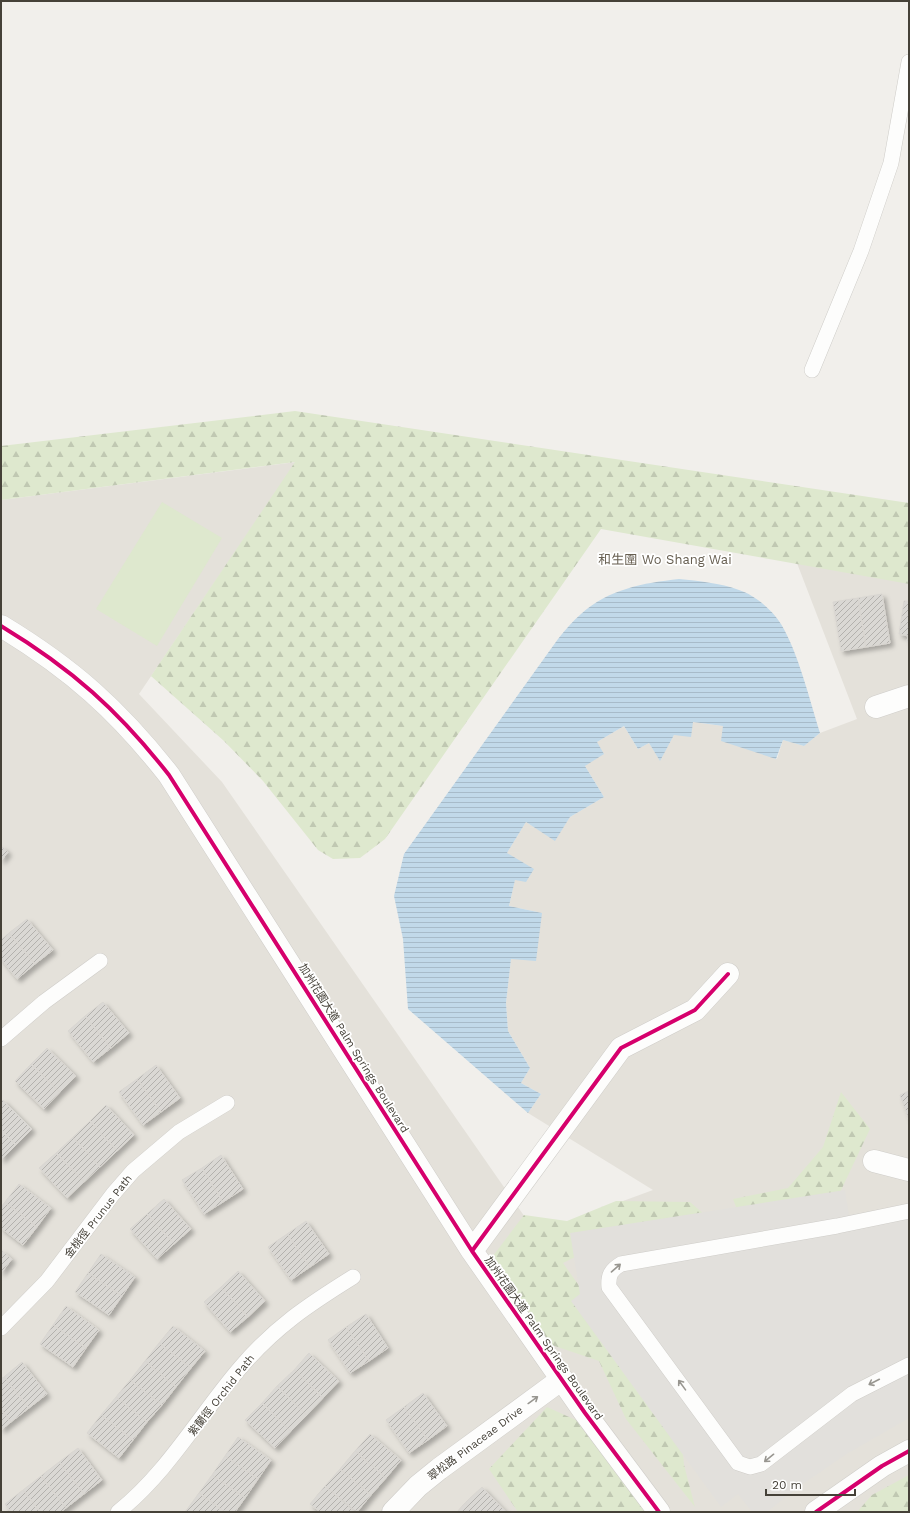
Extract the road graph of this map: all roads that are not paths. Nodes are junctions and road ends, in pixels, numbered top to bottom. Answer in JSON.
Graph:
{"nodes":[{"id":1,"x":909,"y":62,"type":"edge"},
{"id":2,"x":812,"y":370,"type":"dead end"},
{"id":3,"x":1,"y":626,"type":"edge"},
{"id":4,"x":909,"y":696,"type":"edge"},
{"id":5,"x":876,"y":707,"type":"dead end"},
{"id":6,"x":100,"y":961,"type":"dead end"},
{"id":7,"x":728,"y":974,"type":"dead end"},
{"id":8,"x":1,"y":1039,"type":"edge"},
{"id":9,"x":227,"y":1103,"type":"dead end"},
{"id":10,"x":874,"y":1161,"type":"dead end"},
{"id":11,"x":909,"y":1170,"type":"edge"},
{"id":12,"x":909,"y":1211,"type":"edge"},
{"id":13,"x":472,"y":1251,"type":"junction"},
{"id":14,"x":354,"y":1277,"type":"dead end"},
{"id":15,"x":1,"y":1328,"type":"edge"},
{"id":16,"x":909,"y":1365,"type":"edge"},
{"id":17,"x":562,"y":1379,"type":"junction"},
{"id":18,"x":909,"y":1451,"type":"edge"},
{"id":19,"x":118,"y":1512,"type":"edge"},
{"id":20,"x":393,"y":1512,"type":"edge"},
{"id":21,"x":659,"y":1512,"type":"edge"},
{"id":22,"x":816,"y":1512,"type":"edge"}],
"edges":[{"from":1,"to":2,"type":"lane"},
{"from":3,"to":13,"type":"street","name":"加州花園大道 Palm Springs Boulevard"},
{"from":4,"to":5,"type":"street"},
{"from":6,"to":8,"type":"lane"},
{"from":7,"to":13,"type":"street"},
{"from":9,"to":15,"type":"lane","name":"金桃徑 Prunus Path"},
{"from":10,"to":11,"type":"street"},
{"from":16,"to":12,"type":"lane","one_way":true},
{"from":13,"to":17,"type":"street","name":"加州花園大道 Palm Springs Boulevard"},
{"from":14,"to":19,"type":"lane","name":"紫蘭徑 Orchid Path"},
{"from":20,"to":17,"type":"street","name":"翠松路 Pinaceae Drive","one_way":true},
{"from":17,"to":21,"type":"street","name":"加州花園大道 Palm Springs Boulevard"},
{"from":18,"to":22,"type":"street"}]}
